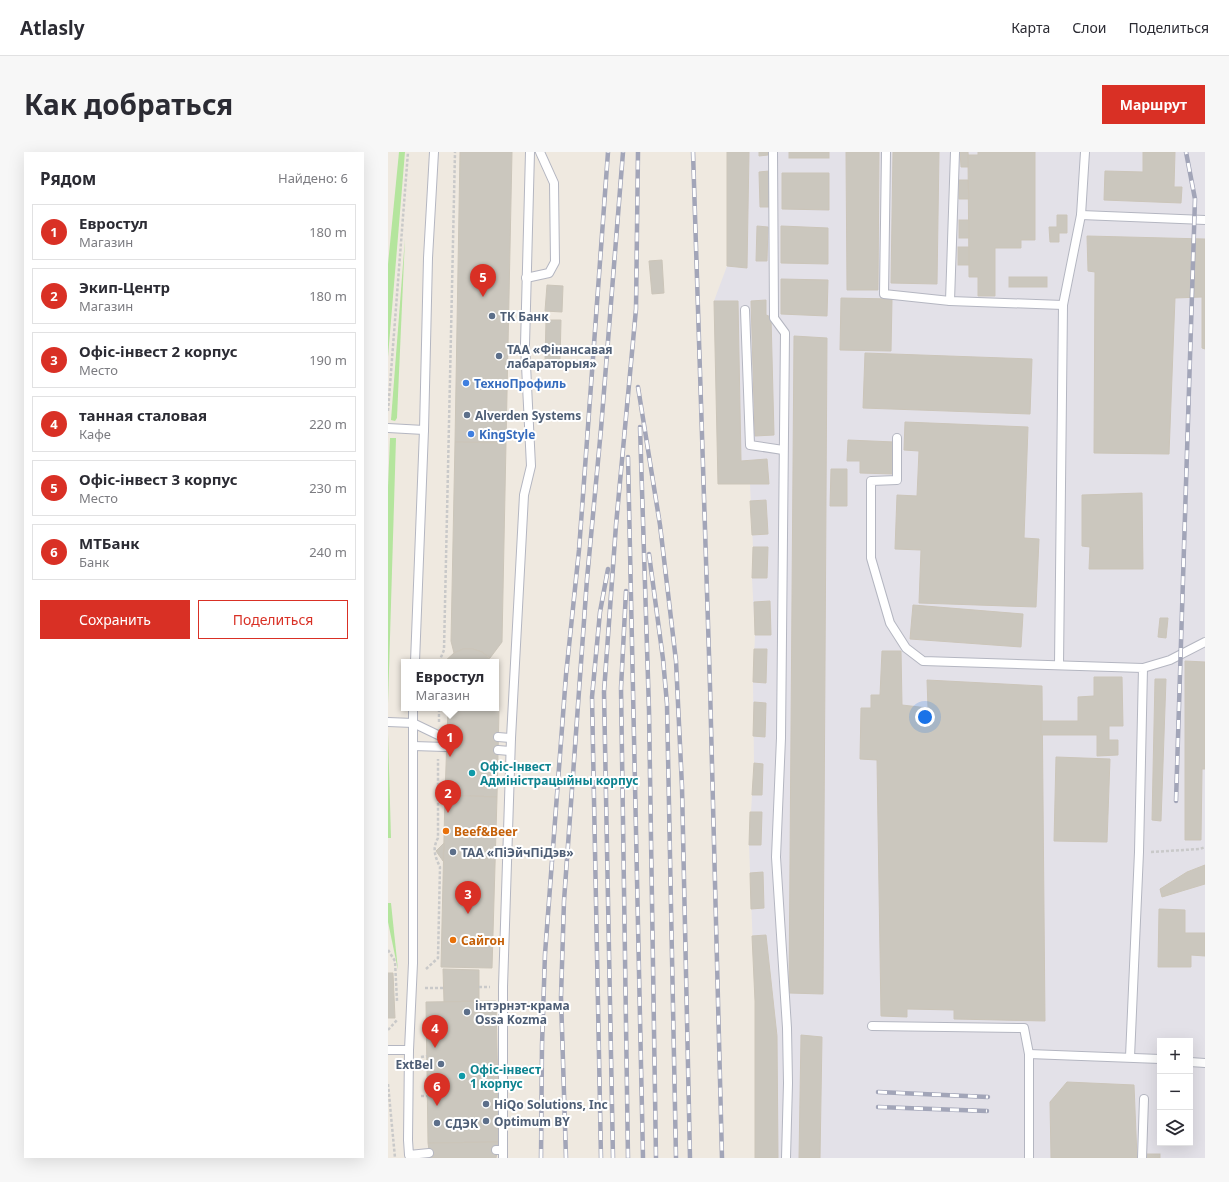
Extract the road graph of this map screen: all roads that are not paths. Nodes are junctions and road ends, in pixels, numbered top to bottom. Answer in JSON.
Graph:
{"nodes":[{"id":1,"x":434,"y":152,"type":"edge"},
{"id":2,"x":530,"y":152,"type":"edge"},
{"id":3,"x":540,"y":152,"type":"edge"},
{"id":4,"x":773,"y":152,"type":"edge"},
{"id":5,"x":886,"y":152,"type":"edge"},
{"id":6,"x":955,"y":152,"type":"edge"},
{"id":7,"x":1085,"y":152,"type":"edge"},
{"id":8,"x":1081,"y":215,"type":"junction"},
{"id":9,"x":1205,"y":220,"type":"edge"},
{"id":10,"x":526,"y":278,"type":"junction"},
{"id":11,"x":950,"y":301,"type":"junction"},
{"id":12,"x":1063,"y":305,"type":"junction"},
{"id":13,"x":745,"y":310,"type":"dead end"},
{"id":14,"x":388,"y":428,"type":"edge"},
{"id":15,"x":424,"y":430,"type":"junction"},
{"id":16,"x":897,"y":438,"type":"dead end"},
{"id":17,"x":783,"y":450,"type":"junction"},
{"id":18,"x":1205,"y":642,"type":"edge"},
{"id":19,"x":415,"y":659,"type":"edge"},
{"id":20,"x":1059,"y":665,"type":"junction"},
{"id":21,"x":1143,"y":668,"type":"junction"},
{"id":22,"x":413,"y":711,"type":"edge"},
{"id":23,"x":388,"y":722,"type":"edge"},
{"id":24,"x":413,"y":723,"type":"junction"},
{"id":25,"x":442,"y":735,"type":"road end"},
{"id":26,"x":498,"y":737,"type":"dead end"},
{"id":27,"x":510,"y":738,"type":"junction"},
{"id":28,"x":413,"y":746,"type":"junction"},
{"id":29,"x":442,"y":747,"type":"road end"},
{"id":30,"x":498,"y":750,"type":"dead end"},
{"id":31,"x":510,"y":751,"type":"junction"},
{"id":32,"x":872,"y":1026,"type":"dead end"},
{"id":33,"x":388,"y":1050,"type":"edge"},
{"id":34,"x":409,"y":1050,"type":"junction"},
{"id":35,"x":1029,"y":1054,"type":"junction"},
{"id":36,"x":1130,"y":1057,"type":"junction"},
{"id":37,"x":1157,"y":1059,"type":"edge"},
{"id":38,"x":1193,"y":1062,"type":"edge"},
{"id":39,"x":1205,"y":1063,"type":"edge"},
{"id":40,"x":1144,"y":1099,"type":"dead end"},
{"id":41,"x":501,"y":1152,"type":"edge"},
{"id":42,"x":429,"y":1153,"type":"dead end"},
{"id":43,"x":786,"y":1158,"type":"edge"},
{"id":44,"x":1029,"y":1158,"type":"edge"},
{"id":45,"x":1142,"y":1158,"type":"edge"}],
"edges":[{"from":1,"to":15,"type":"lane"},
{"from":2,"to":10,"type":"lane"},
{"from":3,"to":10,"type":"lane"},
{"from":4,"to":17,"type":"lane"},
{"from":5,"to":11,"type":"lane"},
{"from":6,"to":11,"type":"lane"},
{"from":7,"to":8,"type":"lane"},
{"from":8,"to":9,"type":"lane"},
{"from":8,"to":12,"type":"lane"},
{"from":10,"to":27,"type":"lane"},
{"from":11,"to":12,"type":"lane"},
{"from":12,"to":20,"type":"lane"},
{"from":13,"to":17,"type":"lane"},
{"from":14,"to":15,"type":"lane"},
{"from":15,"to":19,"type":"lane"},
{"from":16,"to":20,"type":"lane"},
{"from":17,"to":43,"type":"lane"},
{"from":18,"to":21,"type":"lane"},
{"from":20,"to":21,"type":"lane"},
{"from":21,"to":36,"type":"lane"},
{"from":22,"to":24,"type":"lane"},
{"from":23,"to":24,"type":"lane"},
{"from":24,"to":25,"type":"lane"},
{"from":24,"to":28,"type":"lane"},
{"from":26,"to":27,"type":"lane"},
{"from":27,"to":31,"type":"lane"},
{"from":28,"to":29,"type":"lane"},
{"from":28,"to":34,"type":"lane"},
{"from":30,"to":31,"type":"lane"},
{"from":31,"to":41,"type":"lane"},
{"from":32,"to":35,"type":"lane"},
{"from":33,"to":34,"type":"lane"},
{"from":34,"to":42,"type":"lane"},
{"from":35,"to":36,"type":"lane"},
{"from":35,"to":44,"type":"lane"},
{"from":36,"to":37,"type":"lane"},
{"from":38,"to":39,"type":"lane"},
{"from":40,"to":45,"type":"lane"}]}
